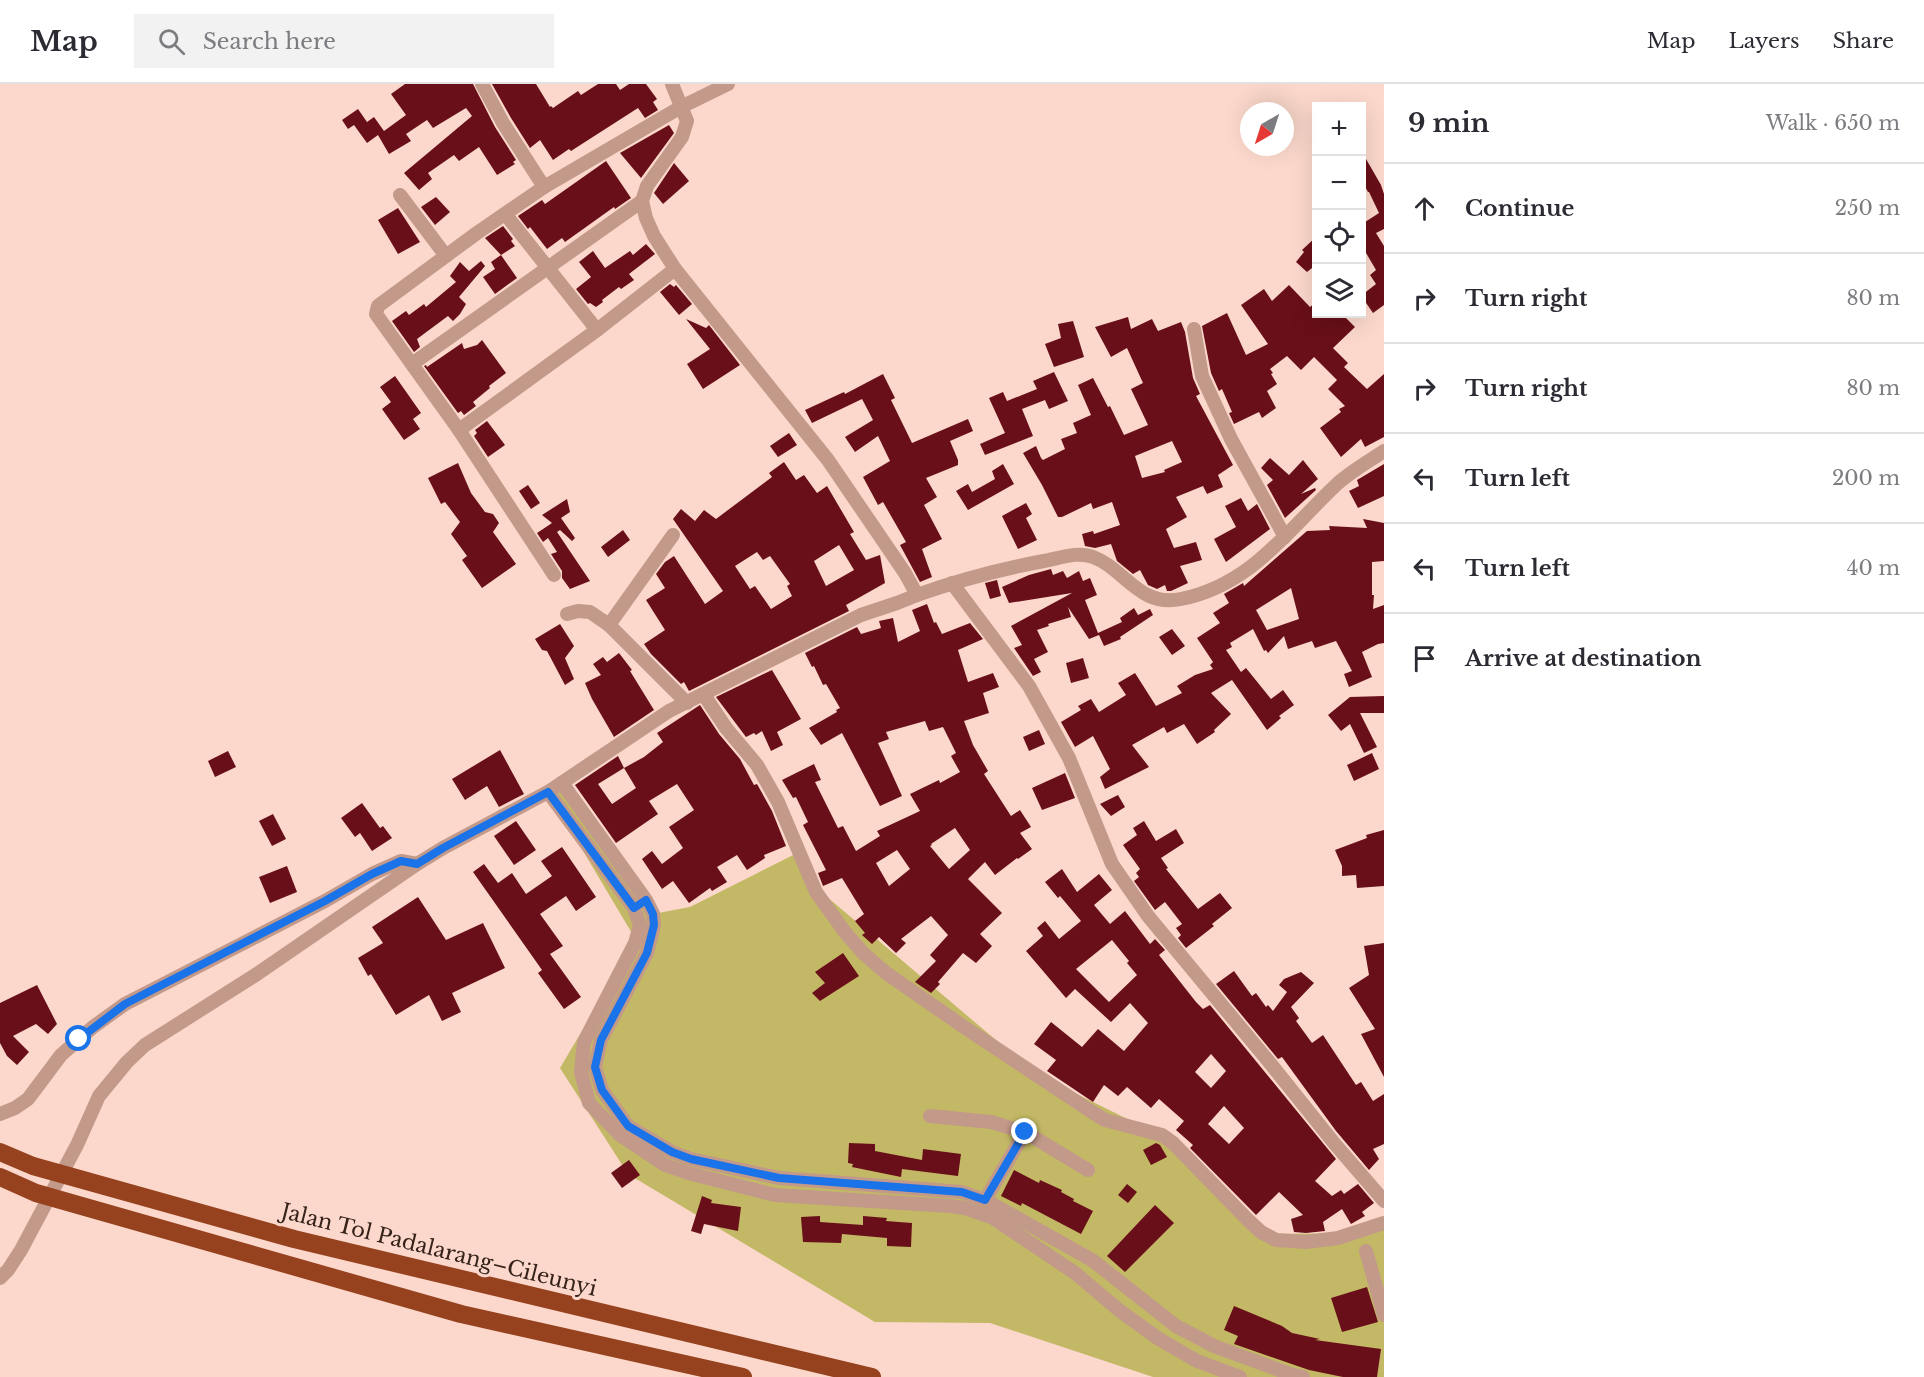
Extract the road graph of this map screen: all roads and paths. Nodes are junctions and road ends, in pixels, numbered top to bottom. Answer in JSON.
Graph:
{"nodes":[{"id":1,"x":482,"y":84,"type":"edge"},
{"id":2,"x":672,"y":84,"type":"edge"},
{"id":3,"x":728,"y":84,"type":"edge"},
{"id":4,"x":681,"y":107,"type":"junction"},
{"id":5,"x":544,"y":187,"type":"junction"},
{"id":6,"x":400,"y":195,"type":"dead end"},
{"id":7,"x":642,"y":201,"type":"junction"},
{"id":8,"x":506,"y":214,"type":"junction"},
{"id":9,"x":446,"y":256,"type":"junction"},
{"id":10,"x":548,"y":269,"type":"junction"},
{"id":11,"x":675,"y":269,"type":"junction"},
{"id":12,"x":1194,"y":329,"type":"dead end"},
{"id":13,"x":597,"y":330,"type":"junction"},
{"id":14,"x":412,"y":364,"type":"junction"},
{"id":15,"x":459,"y":430,"type":"junction"},
{"id":16,"x":1384,"y":451,"type":"edge"},
{"id":17,"x":673,"y":535,"type":"dead end"},
{"id":18,"x":1285,"y":537,"type":"junction"},
{"id":19,"x":554,"y":575,"type":"dead end"},
{"id":20,"x":952,"y":583,"type":"junction"},
{"id":21,"x":917,"y":595,"type":"junction"},
{"id":22,"x":567,"y":614,"type":"dead end"},
{"id":23,"x":609,"y":625,"type":"junction"},
{"id":24,"x":704,"y":695,"type":"junction"},
{"id":25,"x":687,"y":703,"type":"junction"},
{"id":26,"x":562,"y":783,"type":"junction"},
{"id":27,"x":548,"y":792,"type":"junction"},
{"id":28,"x":417,"y":864,"type":"junction"},
{"id":29,"x":646,"y":900,"type":"junction"},
{"id":30,"x":634,"y":908,"type":"junction"},
{"id":31,"x":0,"y":1114,"type":"edge"},
{"id":32,"x":930,"y":1116,"type":"dead end"},
{"id":33,"x":1025,"y":1132,"type":"junction"},
{"id":34,"x":0,"y":1152,"type":"edge"},
{"id":35,"x":1088,"y":1170,"type":"dead end"},
{"id":36,"x":0,"y":1177,"type":"edge"},
{"id":37,"x":0,"y":1188,"type":"edge"},
{"id":38,"x":36,"y":1193,"type":"junction"},
{"id":39,"x":985,"y":1200,"type":"junction"},
{"id":40,"x":1384,"y":1202,"type":"edge"},
{"id":41,"x":1384,"y":1223,"type":"edge"},
{"id":42,"x":1366,"y":1251,"type":"dead end"},
{"id":43,"x":0,"y":1278,"type":"edge"},
{"id":44,"x":1384,"y":1315,"type":"edge"},
{"id":45,"x":743,"y":1377,"type":"edge"},
{"id":46,"x":872,"y":1377,"type":"edge"},
{"id":47,"x":1240,"y":1377,"type":"edge"},
{"id":48,"x":1303,"y":1377,"type":"edge"}],
"edges":[{"from":1,"to":5,"type":"street"},
{"from":2,"to":4,"type":"street"},
{"from":3,"to":4,"type":"street"},
{"from":4,"to":5,"type":"street"},
{"from":4,"to":7,"type":"street"},
{"from":5,"to":8,"type":"street"},
{"from":6,"to":9,"type":"street"},
{"from":7,"to":10,"type":"street"},
{"from":7,"to":11,"type":"street"},
{"from":8,"to":9,"type":"street"},
{"from":8,"to":10,"type":"street"},
{"from":9,"to":14,"type":"street"},
{"from":10,"to":13,"type":"street"},
{"from":10,"to":14,"type":"street"},
{"from":11,"to":13,"type":"street"},
{"from":11,"to":21,"type":"street"},
{"from":12,"to":18,"type":"street"},
{"from":13,"to":15,"type":"street"},
{"from":14,"to":15,"type":"street"},
{"from":15,"to":19,"type":"street"},
{"from":16,"to":18,"type":"street"},
{"from":17,"to":23,"type":"street"},
{"from":18,"to":20,"type":"street"},
{"from":20,"to":21,"type":"street"},
{"from":20,"to":40,"type":"street"},
{"from":21,"to":24,"type":"street"},
{"from":22,"to":23,"type":"street"},
{"from":23,"to":25,"type":"street"},
{"from":24,"to":25,"type":"street"},
{"from":24,"to":41,"type":"street"},
{"from":25,"to":26,"type":"street"},
{"from":26,"to":27,"type":"street"},
{"from":26,"to":29,"type":"street"},
{"from":27,"to":28,"type":"street"},
{"from":27,"to":30,"type":"street"},
{"from":28,"to":31,"type":"street"},
{"from":28,"to":43,"type":"street"},
{"from":29,"to":30,"type":"street"},
{"from":29,"to":39,"type":"street"},
{"from":30,"to":47,"type":"street"},
{"from":32,"to":33,"type":"street"},
{"from":33,"to":35,"type":"street"},
{"from":33,"to":39,"type":"street"},
{"from":34,"to":46,"type":"highway","name":"Jalan Tol Padalarang–Cileunyi"},
{"from":36,"to":38,"type":"highway"},
{"from":37,"to":38,"type":"highway"},
{"from":38,"to":45,"type":"highway"},
{"from":39,"to":48,"type":"street"},
{"from":42,"to":44,"type":"street"}]}
